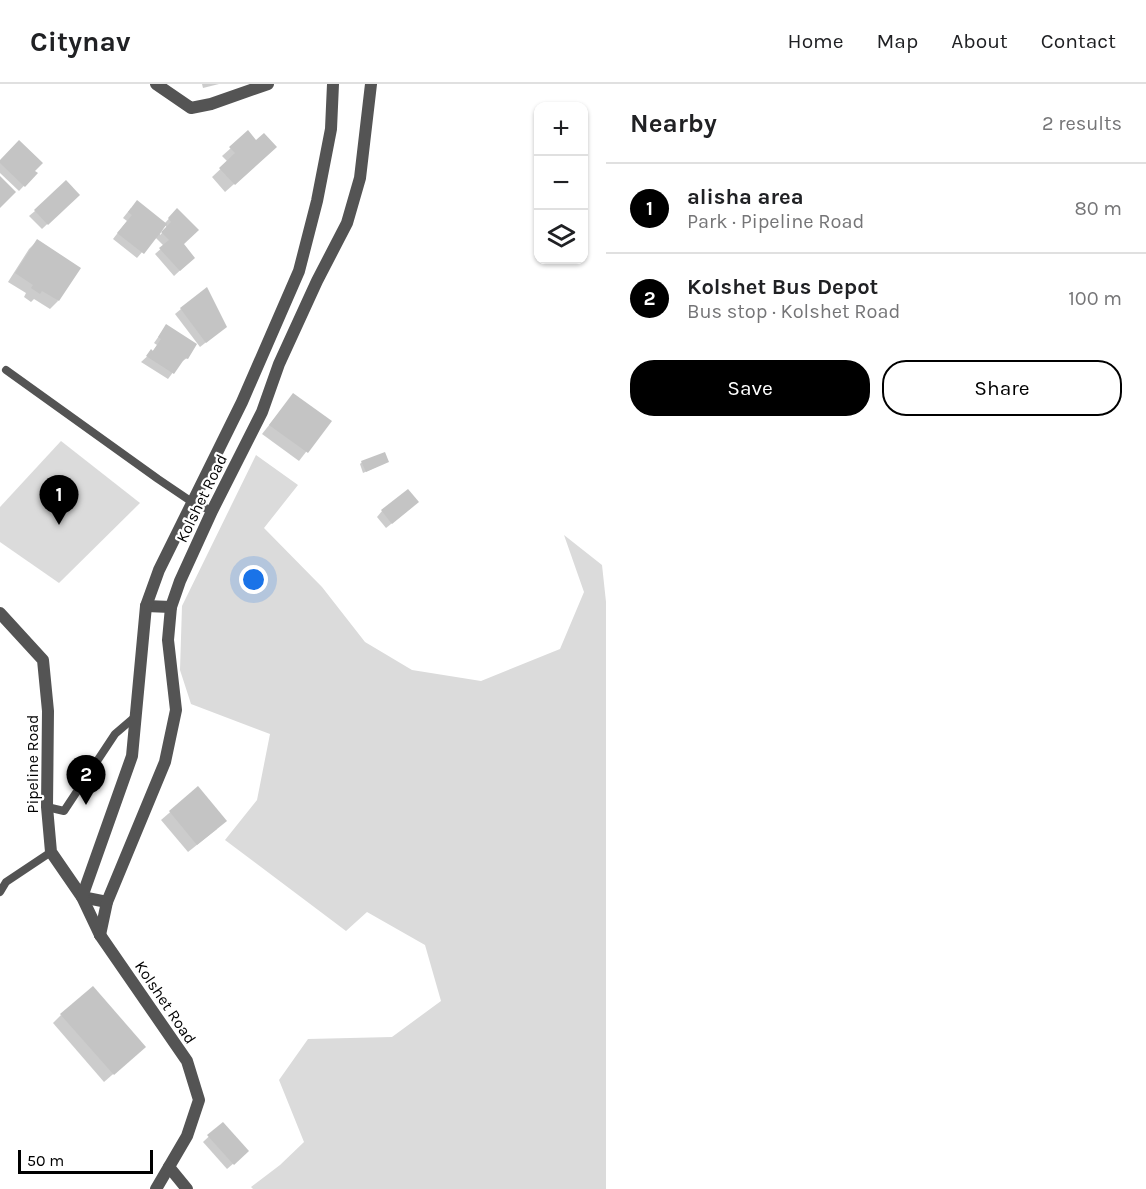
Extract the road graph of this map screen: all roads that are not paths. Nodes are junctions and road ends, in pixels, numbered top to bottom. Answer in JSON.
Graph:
{"nodes":[{"id":1,"x":156,"y":84,"type":"edge"},
{"id":2,"x":268,"y":84,"type":"edge"},
{"id":3,"x":333,"y":84,"type":"edge"},
{"id":4,"x":370,"y":84,"type":"edge"},
{"id":5,"x":299,"y":271,"type":"junction"},
{"id":6,"x":317,"y":281,"type":"junction"},
{"id":7,"x":6,"y":370,"type":"dead end"},
{"id":8,"x":242,"y":402,"type":"junction"},
{"id":9,"x":262,"y":412,"type":"junction"},
{"id":10,"x":192,"y":502,"type":"junction"},
{"id":11,"x":212,"y":512,"type":"junction"},
{"id":12,"x":146,"y":606,"type":"junction"},
{"id":13,"x":171,"y":607,"type":"junction"},
{"id":14,"x":0,"y":613,"type":"edge"},
{"id":15,"x":137,"y":715,"type":"junction"},
{"id":16,"x":47,"y":807,"type":"junction"},
{"id":17,"x":51,"y":852,"type":"junction"},
{"id":18,"x":0,"y":892,"type":"edge"},
{"id":19,"x":82,"y":897,"type":"junction"},
{"id":20,"x":107,"y":902,"type":"junction"},
{"id":21,"x":100,"y":935,"type":"junction"},
{"id":22,"x":169,"y":1167,"type":"junction"},
{"id":23,"x":156,"y":1189,"type":"edge"},
{"id":24,"x":187,"y":1189,"type":"edge"}],
"edges":[{"from":1,"to":2,"type":"street"},
{"from":3,"to":5,"type":"street","name":"Kolshet Road"},
{"from":4,"to":6,"type":"street","name":"Kolshet Road"},
{"from":5,"to":6,"type":"street"},
{"from":5,"to":8,"type":"street","name":"Kolshet Road"},
{"from":6,"to":9,"type":"street","name":"Kolshet Road"},
{"from":7,"to":10,"type":"lane"},
{"from":8,"to":9,"type":"street"},
{"from":8,"to":10,"type":"street","name":"Kolshet Road"},
{"from":9,"to":11,"type":"street","name":"Kolshet Road"},
{"from":10,"to":11,"type":"lane"},
{"from":10,"to":12,"type":"street","name":"Kolshet Road"},
{"from":11,"to":13,"type":"street","name":"Kolshet Road"},
{"from":12,"to":13,"type":"street"},
{"from":12,"to":15,"type":"street","name":"Kolshet Road"},
{"from":13,"to":20,"type":"street","name":"Kolshet Road"},
{"from":14,"to":16,"type":"street","name":"Pipeline Road"},
{"from":15,"to":16,"type":"lane"},
{"from":15,"to":19,"type":"street","name":"Kolshet Road"},
{"from":16,"to":17,"type":"street","name":"Pipeline Road"},
{"from":17,"to":18,"type":"lane"},
{"from":17,"to":19,"type":"street","name":"Pipeline Road"},
{"from":19,"to":20,"type":"street"},
{"from":19,"to":21,"type":"street","name":"Kolshet Road"},
{"from":20,"to":21,"type":"street","name":"Kolshet Road"},
{"from":21,"to":22,"type":"street","name":"Kolshet Road"},
{"from":22,"to":23,"type":"street","name":"Kolshet Road"},
{"from":22,"to":24,"type":"street"}]}
